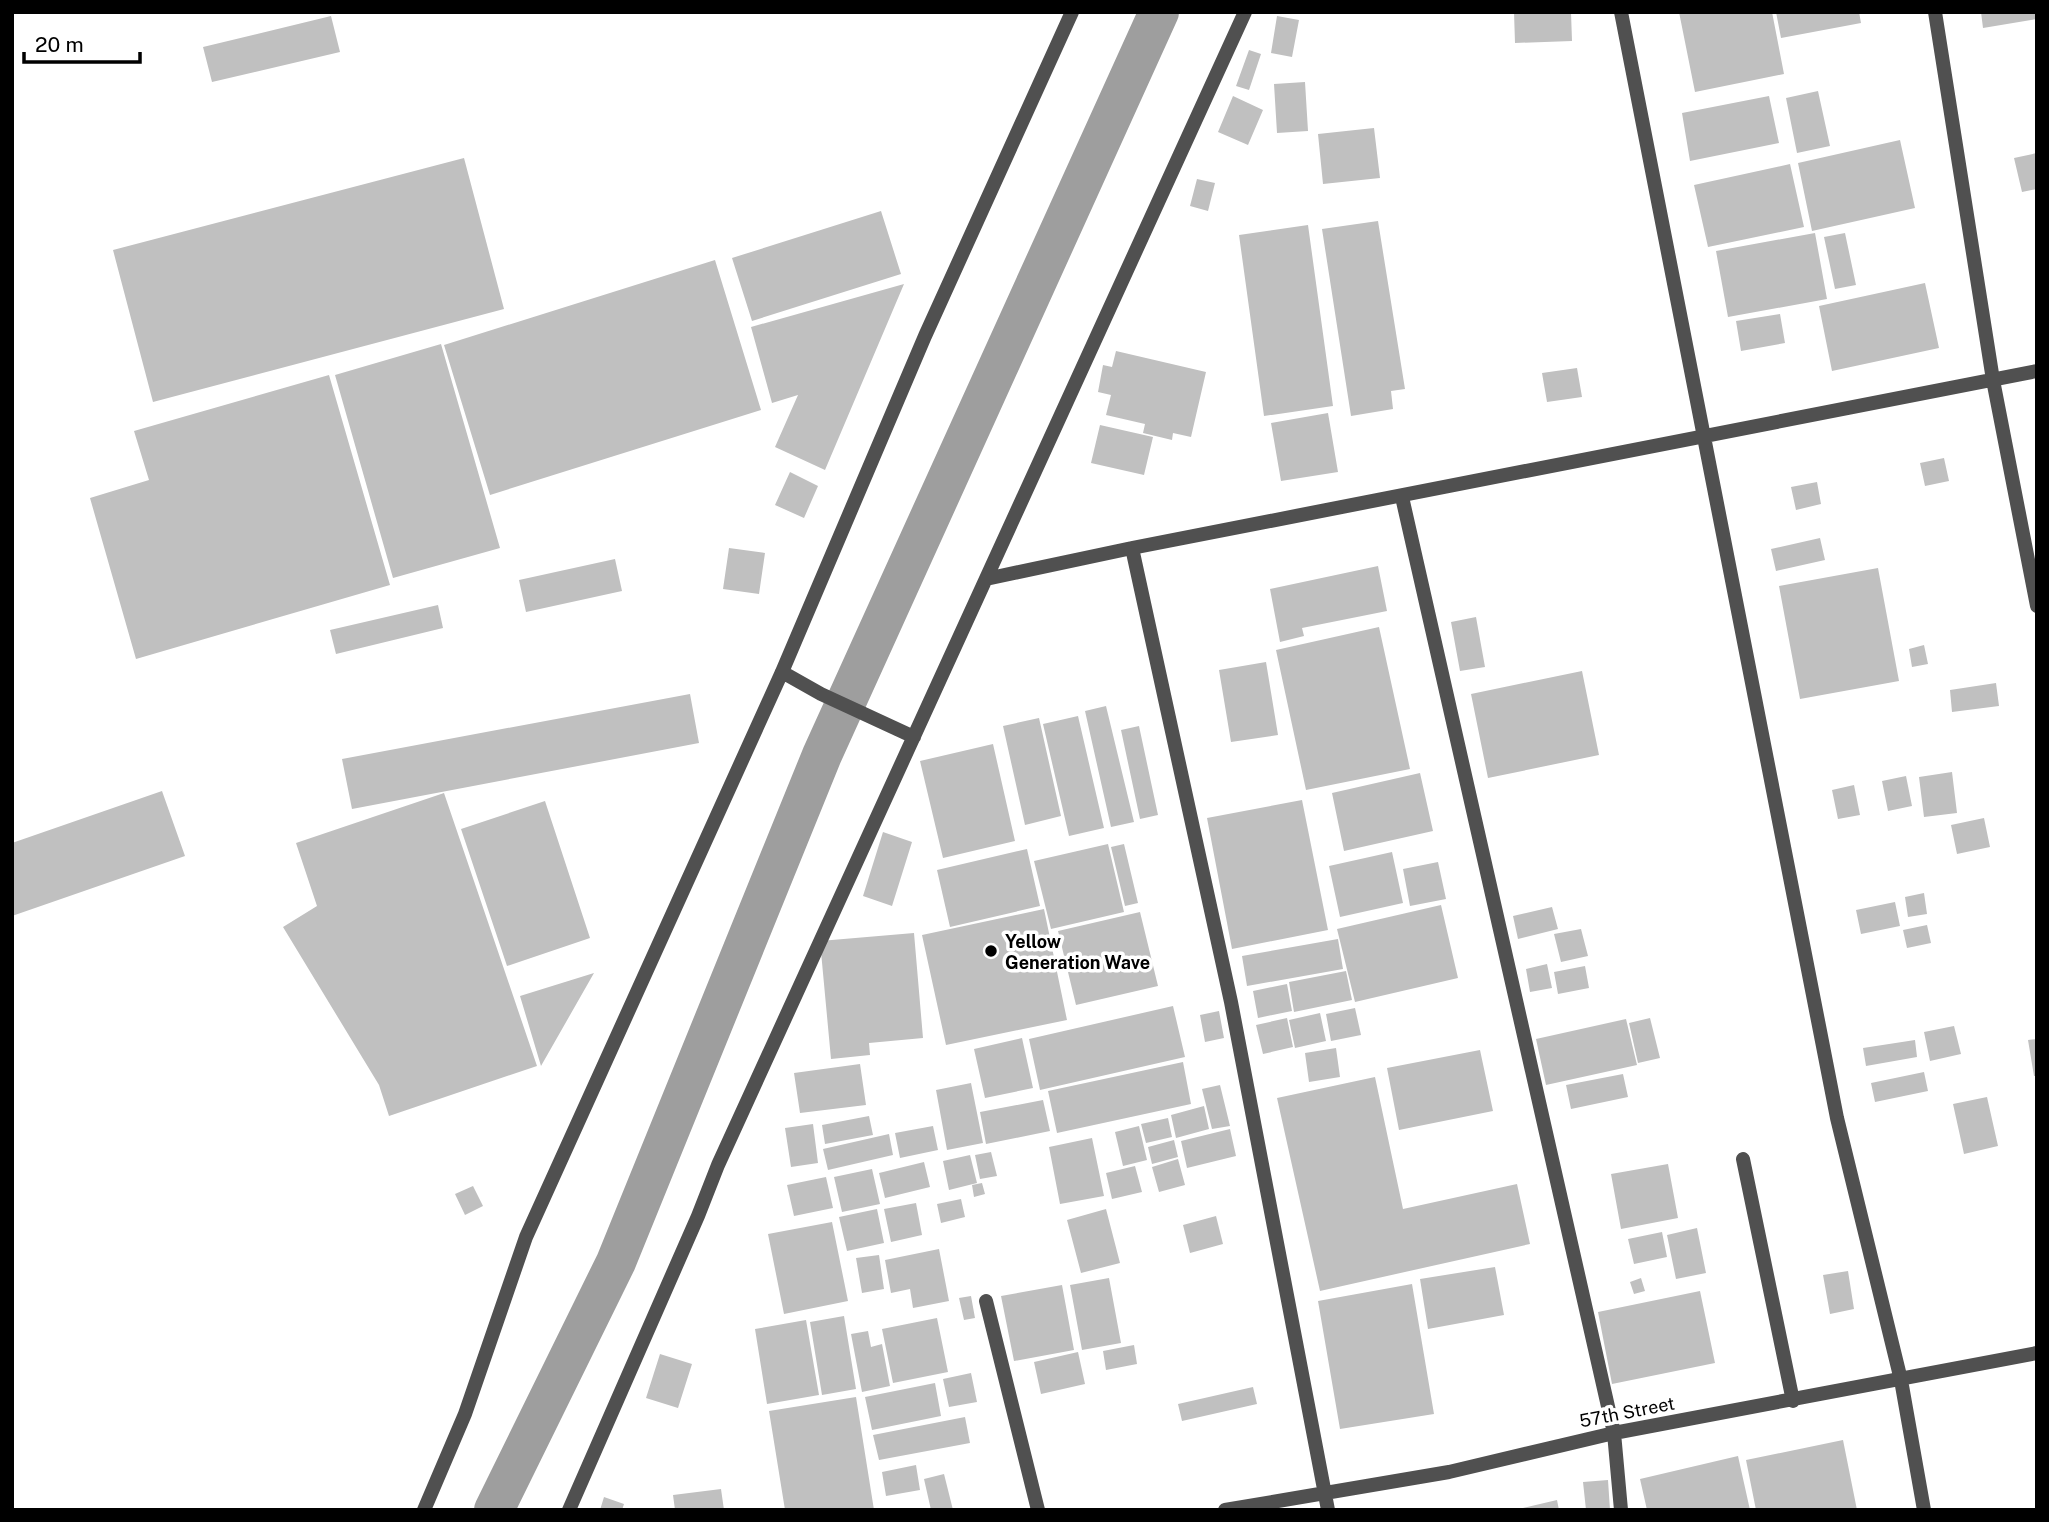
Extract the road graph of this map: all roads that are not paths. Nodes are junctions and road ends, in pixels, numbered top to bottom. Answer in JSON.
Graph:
{"nodes":[{"id":1,"x":1072,"y":12,"type":"edge"},
{"id":2,"x":1245,"y":12,"type":"edge"},
{"id":3,"x":1621,"y":12,"type":"edge"},
{"id":4,"x":1935,"y":12,"type":"edge"},
{"id":5,"x":2037,"y":371,"type":"edge"},
{"id":6,"x":1993,"y":380,"type":"junction"},
{"id":7,"x":1703,"y":438,"type":"junction"},
{"id":8,"x":1402,"y":497,"type":"junction"},
{"id":9,"x":1132,"y":548,"type":"junction"},
{"id":10,"x":986,"y":579,"type":"junction"},
{"id":11,"x":2037,"y":606,"type":"edge"},
{"id":12,"x":782,"y":673,"type":"junction"},
{"id":13,"x":914,"y":737,"type":"junction"},
{"id":14,"x":1743,"y":1159,"type":"dead end"},
{"id":15,"x":986,"y":1301,"type":"dead end"},
{"id":16,"x":2037,"y":1353,"type":"edge"},
{"id":17,"x":1901,"y":1380,"type":"junction"},
{"id":18,"x":1793,"y":1401,"type":"junction"},
{"id":19,"x":1614,"y":1433,"type":"junction"},
{"id":20,"x":1325,"y":1493,"type":"junction"},
{"id":21,"x":424,"y":1510,"type":"edge"},
{"id":22,"x":569,"y":1510,"type":"edge"},
{"id":23,"x":1038,"y":1510,"type":"edge"},
{"id":24,"x":1225,"y":1510,"type":"edge"},
{"id":25,"x":1328,"y":1510,"type":"edge"},
{"id":26,"x":1621,"y":1510,"type":"edge"},
{"id":27,"x":1924,"y":1510,"type":"edge"}],
"edges":[{"from":1,"to":12,"type":"street"},
{"from":2,"to":10,"type":"street"},
{"from":3,"to":7,"type":"street"},
{"from":4,"to":6,"type":"street"},
{"from":5,"to":6,"type":"street"},
{"from":6,"to":7,"type":"street"},
{"from":6,"to":11,"type":"street"},
{"from":7,"to":8,"type":"street"},
{"from":7,"to":17,"type":"street"},
{"from":8,"to":9,"type":"street"},
{"from":8,"to":19,"type":"street"},
{"from":9,"to":10,"type":"street"},
{"from":9,"to":20,"type":"street"},
{"from":10,"to":13,"type":"street"},
{"from":12,"to":13,"type":"street"},
{"from":12,"to":21,"type":"street"},
{"from":13,"to":22,"type":"street"},
{"from":14,"to":18,"type":"street"},
{"from":15,"to":23,"type":"street"},
{"from":16,"to":17,"type":"street","name":"57th Street"},
{"from":17,"to":18,"type":"street","name":"57th Street"},
{"from":17,"to":27,"type":"street"},
{"from":18,"to":19,"type":"street","name":"57th Street"},
{"from":19,"to":20,"type":"street","name":"57th Street"},
{"from":19,"to":26,"type":"street"},
{"from":20,"to":24,"type":"street","name":"57th Street"},
{"from":20,"to":25,"type":"street"}]}
